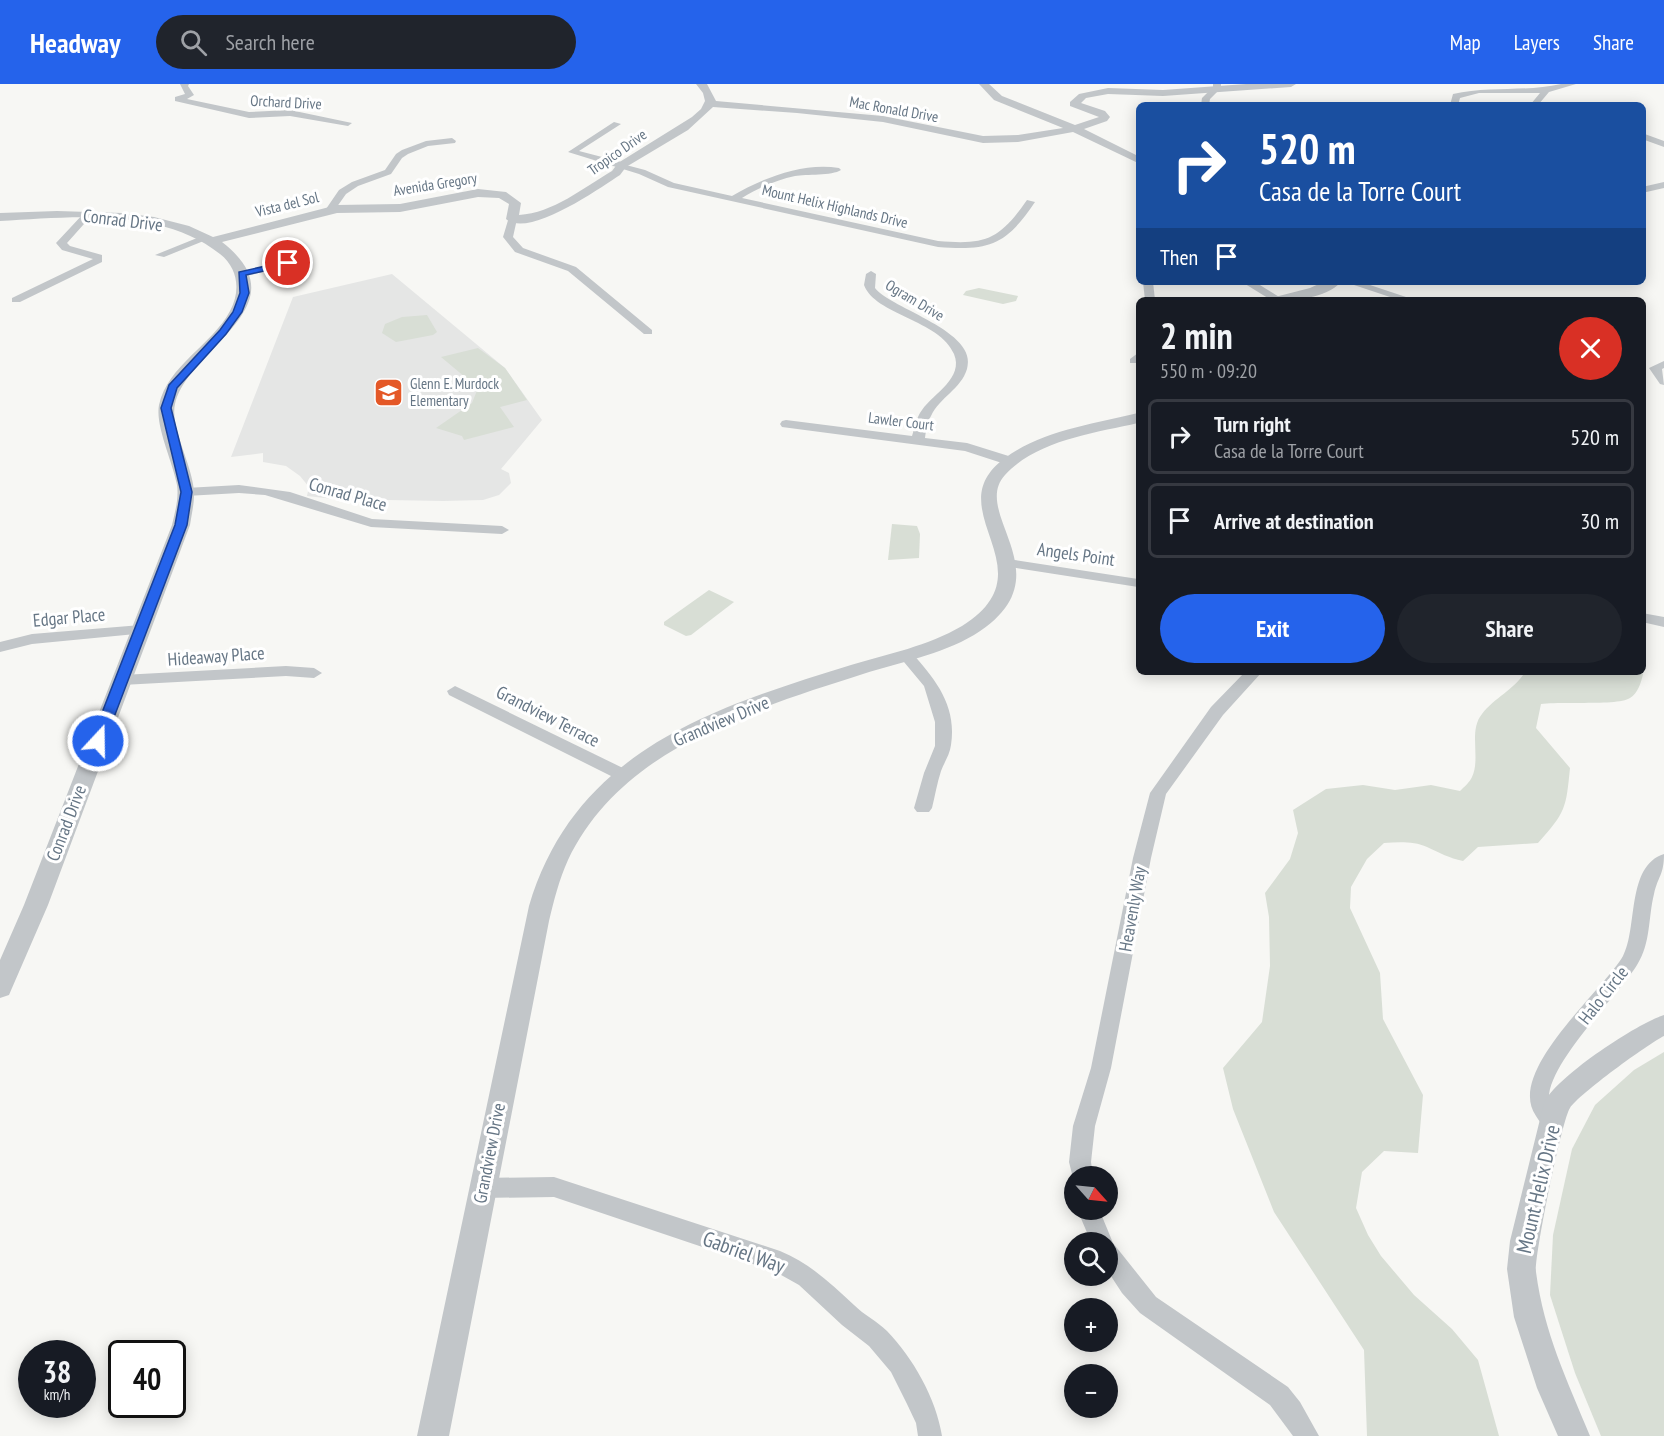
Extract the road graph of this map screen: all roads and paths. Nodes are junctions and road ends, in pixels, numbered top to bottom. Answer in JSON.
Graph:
{"nodes":[{"id":1,"x":184,"y":84,"type":"edge"},
{"id":2,"x":701,"y":84,"type":"edge"},
{"id":3,"x":984,"y":84,"type":"edge"},
{"id":4,"x":1291,"y":84,"type":"edge"},
{"id":5,"x":1572,"y":84,"type":"edge"},
{"id":6,"x":1217,"y":86,"type":"edge"},
{"id":7,"x":1546,"y":90,"type":"junction"},
{"id":8,"x":1205,"y":102,"type":"edge"},
{"id":9,"x":1455,"y":102,"type":"edge"},
{"id":10,"x":1536,"y":102,"type":"edge"},
{"id":11,"x":710,"y":104,"type":"junction"},
{"id":12,"x":348,"y":123,"type":"dead end"},
{"id":13,"x":617,"y":124,"type":"dead end"},
{"id":14,"x":1072,"y":128,"type":"junction"},
{"id":15,"x":1646,"y":137,"type":"edge"},
{"id":16,"x":452,"y":141,"type":"dead end"},
{"id":17,"x":1664,"y":144,"type":"edge"},
{"id":18,"x":1136,"y":159,"type":"edge"},
{"id":19,"x":622,"y":166,"type":"junction"},
{"id":20,"x":836,"y":170,"type":"dead end"},
{"id":21,"x":1664,"y":185,"type":"edge"},
{"id":22,"x":1646,"y":189,"type":"edge"},
{"id":23,"x":735,"y":198,"type":"junction"},
{"id":24,"x":1030,"y":202,"type":"dead end"},
{"id":25,"x":331,"y":210,"type":"junction"},
{"id":26,"x":87,"y":215,"type":"junction"},
{"id":27,"x":0,"y":217,"type":"edge"},
{"id":28,"x":512,"y":219,"type":"junction"},
{"id":29,"x":209,"y":239,"type":"junction"},
{"id":30,"x":160,"y":255,"type":"dead end"},
{"id":31,"x":288,"y":263,"type":"dead end"},
{"id":32,"x":242,"y":274,"type":"junction"},
{"id":33,"x":871,"y":274,"type":"dead end"},
{"id":34,"x":1252,"y":285,"type":"edge"},
{"id":35,"x":1328,"y":285,"type":"edge"},
{"id":36,"x":1360,"y":285,"type":"edge"},
{"id":37,"x":1274,"y":297,"type":"edge"},
{"id":38,"x":1291,"y":297,"type":"edge"},
{"id":39,"x":1400,"y":297,"type":"edge"},
{"id":40,"x":16,"y":300,"type":"dead end"},
{"id":41,"x":648,"y":332,"type":"dead end"},
{"id":42,"x":1664,"y":364,"type":"edge"},
{"id":43,"x":1664,"y":381,"type":"edge"},
{"id":44,"x":1136,"y":419,"type":"edge"},
{"id":45,"x":786,"y":424,"type":"dead end"},
{"id":46,"x":918,"y":439,"type":"junction"},
{"id":47,"x":1010,"y":461,"type":"junction"},
{"id":48,"x":186,"y":492,"type":"junction"},
{"id":49,"x":502,"y":530,"type":"dead end"},
{"id":50,"x":1008,"y":563,"type":"junction"},
{"id":51,"x":1136,"y":583,"type":"edge"},
{"id":52,"x":1646,"y":618,"type":"edge"},
{"id":53,"x":1664,"y":622,"type":"edge"},
{"id":54,"x":141,"y":630,"type":"junction"},
{"id":55,"x":0,"y":647,"type":"edge"},
{"id":56,"x":907,"y":656,"type":"junction"},
{"id":57,"x":314,"y":673,"type":"dead end"},
{"id":58,"x":1251,"y":675,"type":"edge"},
{"id":59,"x":122,"y":680,"type":"junction"},
{"id":60,"x":455,"y":691,"type":"dead end"},
{"id":61,"x":623,"y":775,"type":"junction"},
{"id":62,"x":923,"y":808,"type":"dead end"},
{"id":63,"x":1664,"y":861,"type":"edge"},
{"id":64,"x":0,"y":988,"type":"edge"},
{"id":65,"x":1664,"y":1025,"type":"edge"},
{"id":66,"x":1554,"y":1122,"type":"junction"},
{"id":67,"x":1081,"y":1166,"type":"edge"},
{"id":68,"x":481,"y":1188,"type":"junction"},
{"id":69,"x":1118,"y":1267,"type":"edge"},
{"id":70,"x":433,"y":1436,"type":"edge"},
{"id":71,"x":930,"y":1436,"type":"edge"},
{"id":72,"x":1307,"y":1436,"type":"edge"},
{"id":73,"x":1574,"y":1436,"type":"edge"}],
"edges":[{"from":1,"to":12,"type":"street","name":"Orchard Drive"},
{"from":2,"to":11,"type":"street"},
{"from":3,"to":14,"type":"street"},
{"from":4,"to":6,"type":"street"},
{"from":5,"to":7,"type":"street"},
{"from":6,"to":8,"type":"street"},
{"from":6,"to":14,"type":"street","name":"Mac Ronald Drive"},
{"from":7,"to":9,"type":"street"},
{"from":7,"to":10,"type":"street"},
{"from":11,"to":14,"type":"street","name":"Mac Ronald Drive"},
{"from":11,"to":19,"type":"street","name":"Tropico Drive"},
{"from":13,"to":19,"type":"street","name":"Mount Helix Highlands Drive"},
{"from":14,"to":18,"type":"street"},
{"from":15,"to":17,"type":"street"},
{"from":16,"to":25,"type":"street","name":"Vista del Sol"},
{"from":19,"to":23,"type":"street","name":"Mount Helix Highlands Drive"},
{"from":19,"to":28,"type":"street","name":"Tropico Drive"},
{"from":20,"to":23,"type":"street"},
{"from":21,"to":22,"type":"street"},
{"from":23,"to":24,"type":"street","name":"Mount Helix Highlands Drive"},
{"from":25,"to":28,"type":"street","name":"Avenida Gregory"},
{"from":25,"to":29,"type":"street","name":"Vista del Sol"},
{"from":26,"to":27,"type":"street","name":"Conrad Drive"},
{"from":26,"to":29,"type":"street","name":"Conrad Drive"},
{"from":26,"to":40,"type":"street"},
{"from":28,"to":41,"type":"street","name":"Avenida Gregory"},
{"from":29,"to":30,"type":"street"},
{"from":29,"to":32,"type":"street","name":"Conrad Drive"},
{"from":31,"to":32,"type":"street"},
{"from":32,"to":48,"type":"street","name":"Conrad Drive"},
{"from":33,"to":46,"type":"street","name":"Ogram Drive"},
{"from":34,"to":37,"type":"street"},
{"from":35,"to":38,"type":"street"},
{"from":36,"to":39,"type":"street"},
{"from":42,"to":43,"type":"street"},
{"from":44,"to":47,"type":"street"},
{"from":45,"to":46,"type":"street","name":"Lawler Court"},
{"from":46,"to":47,"type":"street","name":"Lawler Court"},
{"from":47,"to":50,"type":"street"},
{"from":48,"to":49,"type":"street","name":"Conrad Place"},
{"from":48,"to":54,"type":"street","name":"Conrad Drive"},
{"from":50,"to":51,"type":"street","name":"Angels Point"},
{"from":50,"to":56,"type":"street","name":"Grandview Drive"},
{"from":52,"to":53,"type":"street"},
{"from":54,"to":55,"type":"street","name":"Edgar Place"},
{"from":54,"to":59,"type":"street","name":"Conrad Drive"},
{"from":56,"to":61,"type":"street","name":"Grandview Drive"},
{"from":56,"to":62,"type":"street"},
{"from":57,"to":59,"type":"street","name":"Hideaway Place"},
{"from":58,"to":67,"type":"street","name":"Heavenly Way"},
{"from":59,"to":64,"type":"street","name":"Conrad Drive"},
{"from":60,"to":61,"type":"street","name":"Grandview Terrace"},
{"from":61,"to":68,"type":"street","name":"Grandview Drive"},
{"from":63,"to":66,"type":"street","name":"Halo Circle"},
{"from":65,"to":66,"type":"street","name":"Mount Helix Drive"},
{"from":66,"to":73,"type":"street","name":"Mount Helix Drive"},
{"from":68,"to":70,"type":"street","name":"Grandview Drive"},
{"from":68,"to":71,"type":"street","name":"Gabriel Way"},
{"from":69,"to":72,"type":"street"}]}
